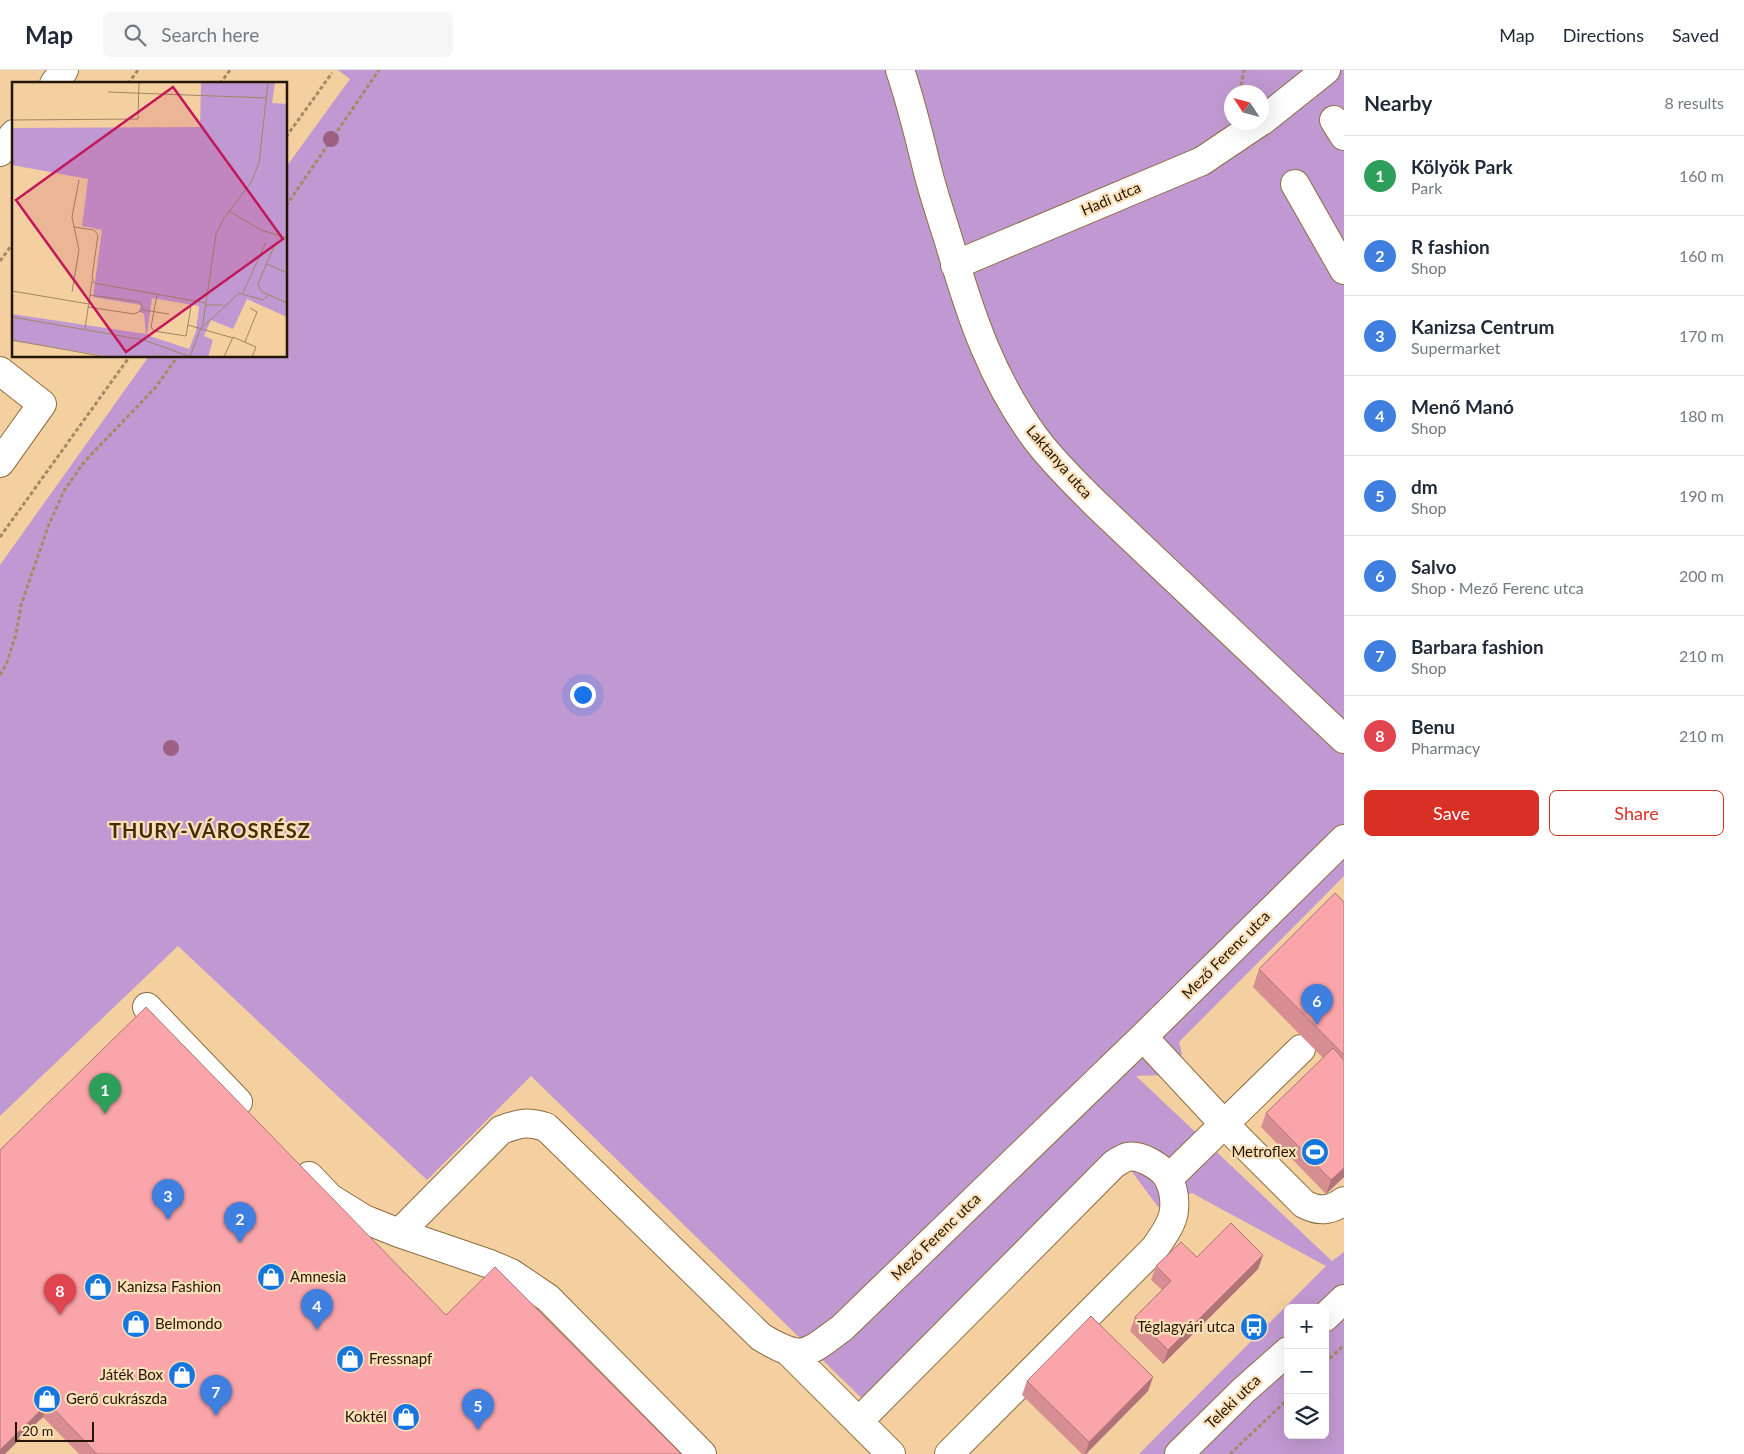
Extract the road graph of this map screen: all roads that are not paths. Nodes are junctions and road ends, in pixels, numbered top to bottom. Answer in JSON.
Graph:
{"nodes":[{"id":1,"x":64,"y":70,"type":"edge"},
{"id":2,"x":900,"y":70,"type":"edge"},
{"id":3,"x":1326,"y":70,"type":"edge"},
{"id":4,"x":55,"y":82,"type":"edge"},
{"id":5,"x":1269,"y":116,"type":"edge"},
{"id":6,"x":1249,"y":130,"type":"edge"},
{"id":7,"x":12,"y":137,"type":"edge"},
{"id":8,"x":0,"y":152,"type":"edge"},
{"id":9,"x":1295,"y":184,"type":"dead end"},
{"id":10,"x":955,"y":264,"type":"junction"},
{"id":11,"x":1344,"y":270,"type":"edge"},
{"id":12,"x":0,"y":371,"type":"edge"},
{"id":13,"x":0,"y":463,"type":"edge"},
{"id":14,"x":1344,"y":739,"type":"edge"},
{"id":15,"x":1344,"y":838,"type":"edge"},
{"id":16,"x":147,"y":1007,"type":"edge"},
{"id":17,"x":1143,"y":1037,"type":"junction"},
{"id":18,"x":1301,"y":1049,"type":"dead end"},
{"id":19,"x":255,"y":1120,"type":"edge"},
{"id":20,"x":1224,"y":1124,"type":"junction"},
{"id":21,"x":289,"y":1156,"type":"edge"},
{"id":22,"x":1168,"y":1178,"type":"junction"},
{"id":23,"x":1344,"y":1201,"type":"edge"},
{"id":24,"x":399,"y":1233,"type":"junction"},
{"id":25,"x":1344,"y":1299,"type":"edge"},
{"id":26,"x":1329,"y":1313,"type":"edge"},
{"id":27,"x":788,"y":1351,"type":"junction"},
{"id":28,"x":1284,"y":1355,"type":"edge"},
{"id":29,"x":859,"y":1421,"type":"junction"},
{"id":30,"x":702,"y":1454,"type":"edge"},
{"id":31,"x":891,"y":1454,"type":"edge"},
{"id":32,"x":949,"y":1454,"type":"edge"},
{"id":33,"x":1179,"y":1454,"type":"edge"}],
"edges":[{"from":1,"to":4,"type":"street"},
{"from":2,"to":10,"type":"street","name":"Laktanya utca"},
{"from":3,"to":5,"type":"street","name":"Hadi utca"},
{"from":6,"to":10,"type":"street","name":"Hadi utca"},
{"from":7,"to":8,"type":"street"},
{"from":9,"to":11,"type":"street"},
{"from":10,"to":14,"type":"street","name":"Laktanya utca"},
{"from":12,"to":13,"type":"street"},
{"from":15,"to":17,"type":"street","name":"Mező Ferenc utca"},
{"from":16,"to":19,"type":"street"},
{"from":17,"to":20,"type":"street"},
{"from":17,"to":27,"type":"street","name":"Mező Ferenc utca"},
{"from":18,"to":20,"type":"street"},
{"from":20,"to":22,"type":"street"},
{"from":20,"to":23,"type":"street"},
{"from":21,"to":24,"type":"street"},
{"from":22,"to":29,"type":"street"},
{"from":22,"to":32,"type":"street"},
{"from":24,"to":27,"type":"street"},
{"from":24,"to":30,"type":"street"},
{"from":25,"to":26,"type":"street"},
{"from":27,"to":29,"type":"street"},
{"from":28,"to":33,"type":"street","name":"Teleki utca"},
{"from":29,"to":31,"type":"street"}]}
